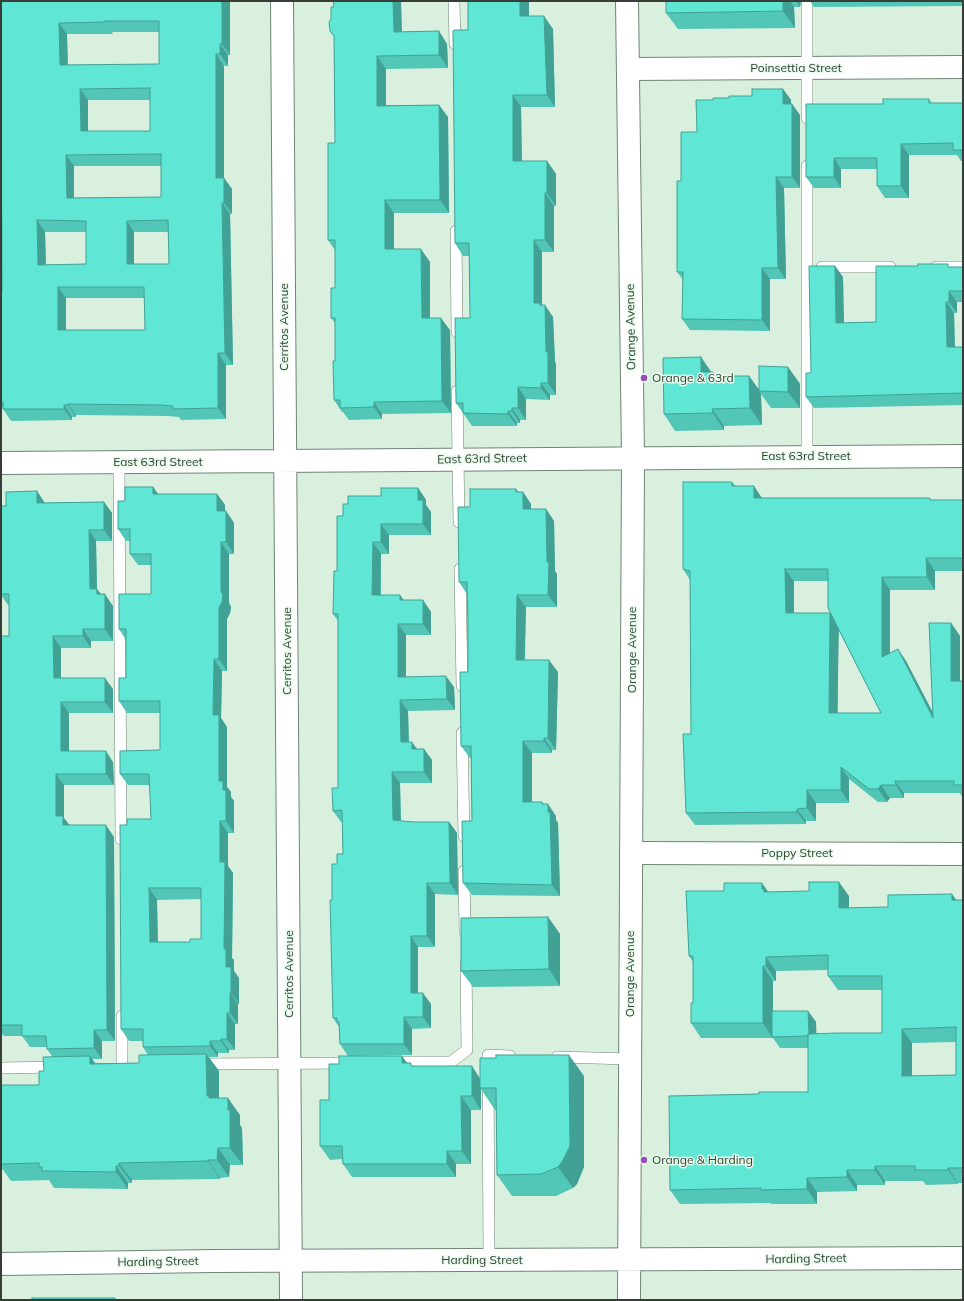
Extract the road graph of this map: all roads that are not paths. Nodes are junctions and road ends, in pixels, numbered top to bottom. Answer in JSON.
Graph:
{"nodes":[{"id":1,"x":282,"y":1,"type":"edge"},
{"id":2,"x":454,"y":1,"type":"edge"},
{"id":3,"x":627,"y":1,"type":"edge"},
{"id":4,"x":807,"y":1,"type":"edge"},
{"id":5,"x":455,"y":56,"type":"edge"},
{"id":6,"x":963,"y":67,"type":"edge"},
{"id":7,"x":807,"y":68,"type":"junction"},
{"id":8,"x":628,"y":69,"type":"junction"},
{"id":9,"x":807,"y":132,"type":"edge"},
{"id":10,"x":807,"y":156,"type":"edge"},
{"id":11,"x":456,"y":222,"type":"edge"},
{"id":12,"x":807,"y":267,"type":"junction"},
{"id":13,"x":901,"y":267,"type":"edge"},
{"id":14,"x":924,"y":267,"type":"edge"},
{"id":15,"x":963,"y":267,"type":"edge"},
{"id":16,"x":457,"y":341,"type":"edge"},
{"id":17,"x":457,"y":381,"type":"edge"},
{"id":18,"x":807,"y":456,"type":"junction"},
{"id":19,"x":963,"y":456,"type":"edge"},
{"id":20,"x":633,"y":457,"type":"junction"},
{"id":21,"x":458,"y":460,"type":"junction"},
{"id":22,"x":285,"y":461,"type":"junction"},
{"id":23,"x":1,"y":462,"type":"edge"},
{"id":24,"x":119,"y":462,"type":"junction"},
{"id":25,"x":459,"y":531,"type":"edge"},
{"id":26,"x":459,"y":554,"type":"edge"},
{"id":27,"x":462,"y":697,"type":"edge"},
{"id":28,"x":462,"y":720,"type":"edge"},
{"id":29,"x":464,"y":847,"type":"edge"},
{"id":30,"x":121,"y":851,"type":"edge"},
{"id":31,"x":630,"y":853,"type":"junction"},
{"id":32,"x":963,"y":854,"type":"edge"},
{"id":33,"x":464,"y":862,"type":"edge"},
{"id":34,"x":122,"y":1002,"type":"edge"},
{"id":35,"x":524,"y":1056,"type":"edge"},
{"id":36,"x":546,"y":1057,"type":"edge"},
{"id":37,"x":630,"y":1059,"type":"junction"},
{"id":38,"x":359,"y":1062,"type":"edge"},
{"id":39,"x":382,"y":1062,"type":"edge"},
{"id":40,"x":290,"y":1063,"type":"junction"},
{"id":41,"x":191,"y":1064,"type":"edge"},
{"id":42,"x":122,"y":1065,"type":"edge"},
{"id":43,"x":69,"y":1066,"type":"edge"},
{"id":44,"x":1,"y":1068,"type":"edge"},
{"id":45,"x":963,"y":1258,"type":"edge"},
{"id":46,"x":489,"y":1260,"type":"junction"},
{"id":47,"x":630,"y":1260,"type":"junction"},
{"id":48,"x":290,"y":1261,"type":"junction"},
{"id":49,"x":1,"y":1264,"type":"edge"},
{"id":50,"x":291,"y":1300,"type":"edge"},
{"id":51,"x":629,"y":1300,"type":"edge"}],
"edges":[{"from":1,"to":22,"type":"street","name":"Cerritos Avenue"},
{"from":2,"to":5,"type":"lane"},
{"from":3,"to":8,"type":"street","name":"Orange Avenue"},
{"from":4,"to":7,"type":"lane"},
{"from":6,"to":7,"type":"street","name":"Poinsettia Street"},
{"from":7,"to":8,"type":"street","name":"Poinsettia Street"},
{"from":7,"to":9,"type":"lane"},
{"from":8,"to":20,"type":"street","name":"Orange Avenue"},
{"from":10,"to":12,"type":"lane"},
{"from":11,"to":16,"type":"lane"},
{"from":12,"to":13,"type":"lane"},
{"from":12,"to":18,"type":"lane"},
{"from":14,"to":15,"type":"lane"},
{"from":17,"to":21,"type":"lane"},
{"from":18,"to":19,"type":"street","name":"East 63rd Street"},
{"from":18,"to":20,"type":"street","name":"East 63rd Street"},
{"from":20,"to":21,"type":"street","name":"East 63rd Street"},
{"from":20,"to":31,"type":"street","name":"Orange Avenue"},
{"from":21,"to":22,"type":"street","name":"East 63rd Street"},
{"from":21,"to":25,"type":"lane"},
{"from":22,"to":24,"type":"street","name":"East 63rd Street"},
{"from":22,"to":40,"type":"street","name":"Cerritos Avenue"},
{"from":23,"to":24,"type":"street","name":"East 63rd Street"},
{"from":24,"to":30,"type":"lane"},
{"from":26,"to":27,"type":"lane"},
{"from":28,"to":29,"type":"lane"},
{"from":31,"to":32,"type":"street","name":"Poppy Street"},
{"from":31,"to":37,"type":"street","name":"Orange Avenue"},
{"from":33,"to":39,"type":"lane"},
{"from":34,"to":42,"type":"lane"},
{"from":35,"to":46,"type":"lane"},
{"from":36,"to":37,"type":"lane"},
{"from":37,"to":47,"type":"street","name":"Orange Avenue"},
{"from":38,"to":40,"type":"lane"},
{"from":40,"to":41,"type":"lane"},
{"from":40,"to":48,"type":"street","name":"Cerritos Avenue"},
{"from":43,"to":44,"type":"lane"},
{"from":45,"to":47,"type":"street","name":"Harding Street"},
{"from":46,"to":47,"type":"street","name":"Harding Street"},
{"from":46,"to":48,"type":"street","name":"Harding Street"},
{"from":47,"to":51,"type":"street","name":"Orange Avenue"},
{"from":48,"to":49,"type":"street","name":"Harding Street"},
{"from":48,"to":50,"type":"street","name":"Cerritos Avenue"}]}
